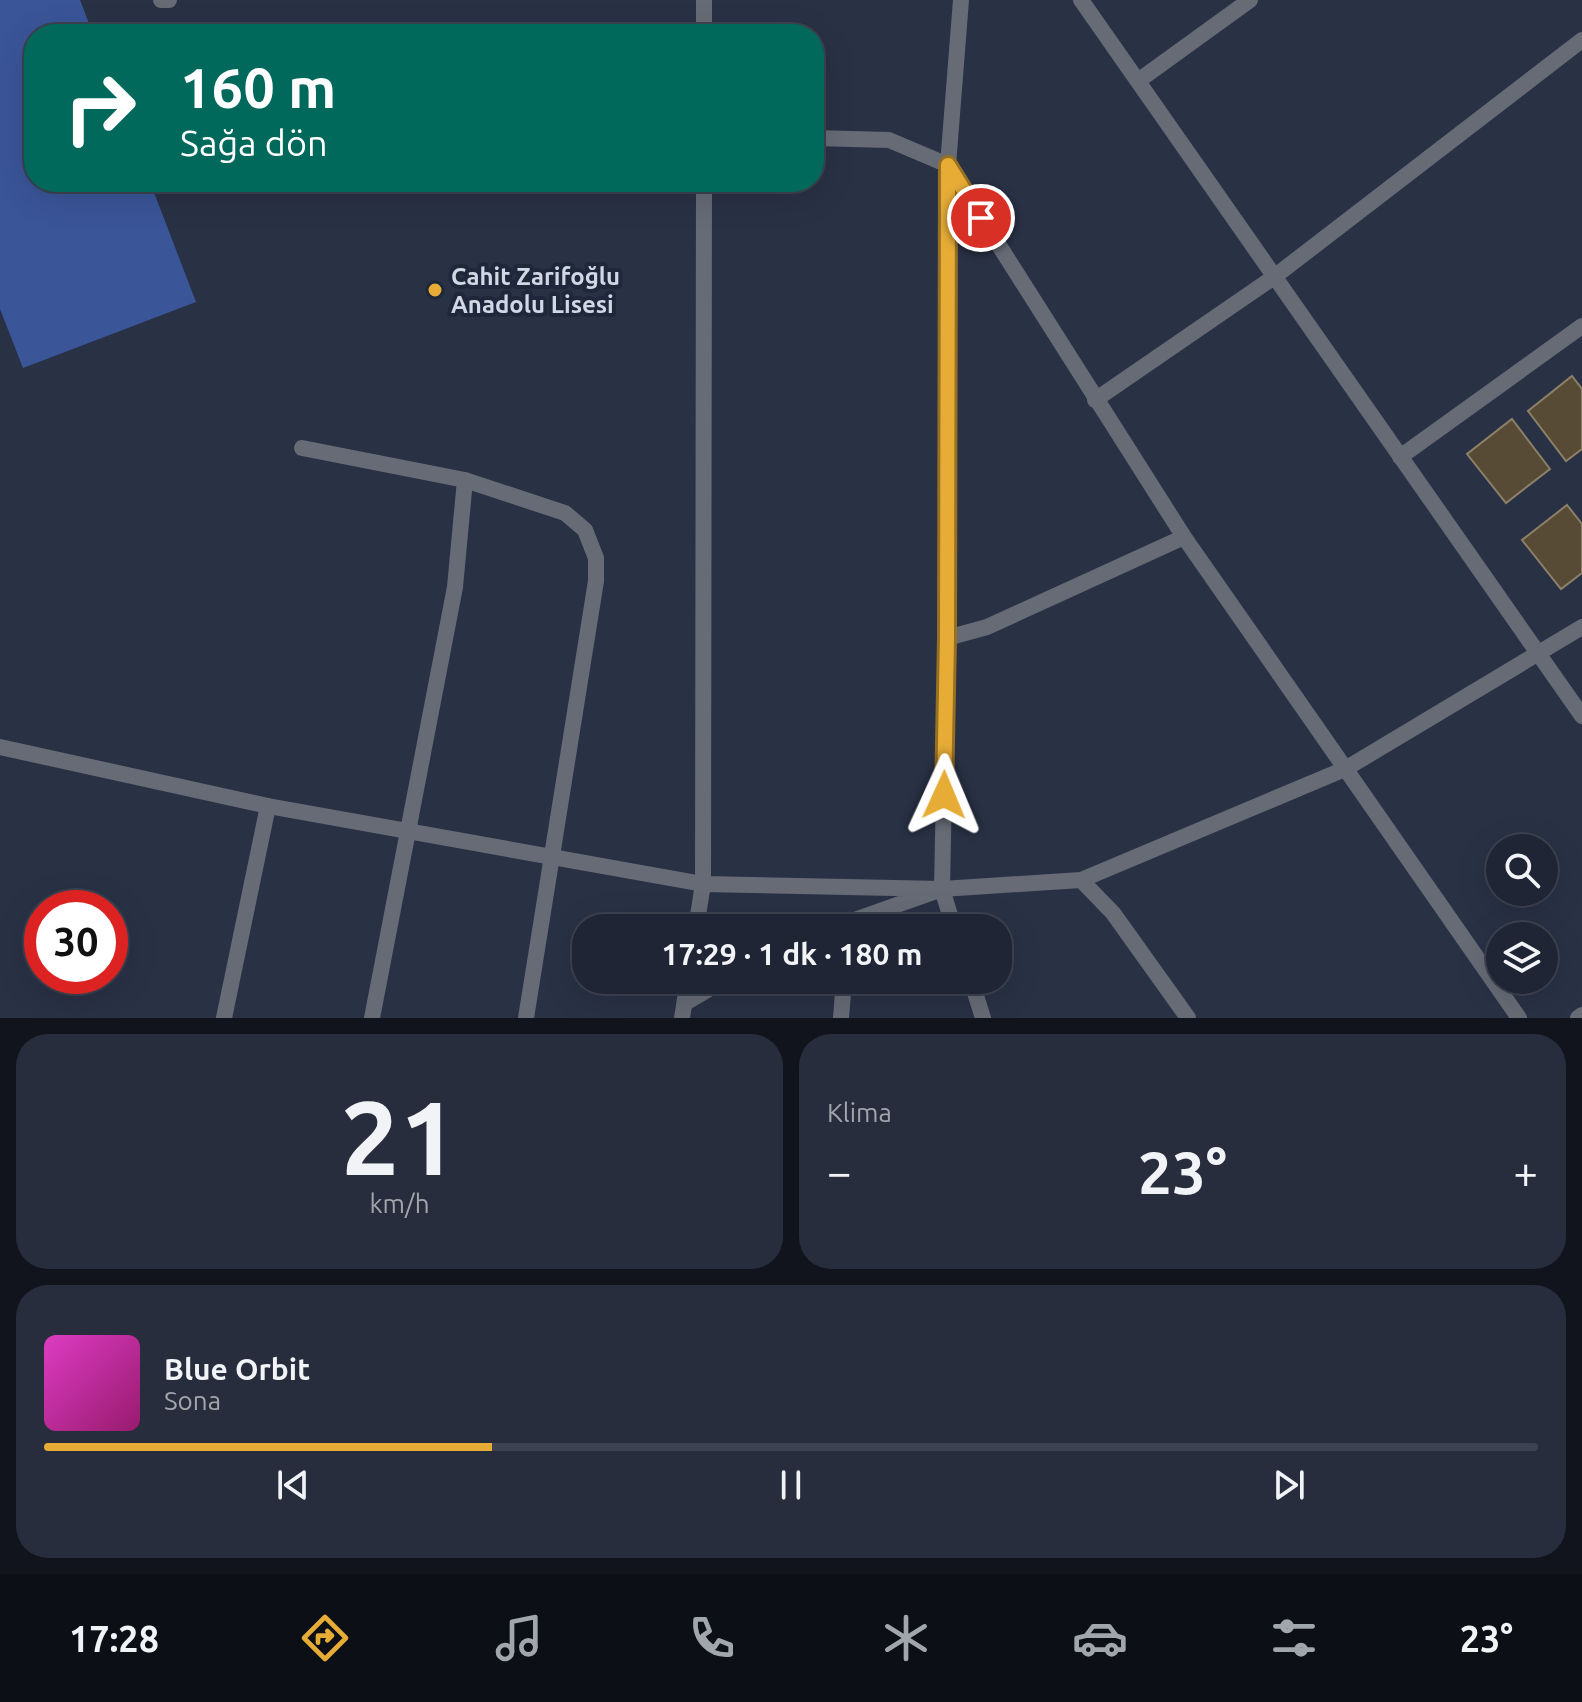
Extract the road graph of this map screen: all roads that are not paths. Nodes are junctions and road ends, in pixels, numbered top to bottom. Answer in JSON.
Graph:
{"nodes":[{"id":1,"x":161,"y":0,"type":"edge"},
{"id":2,"x":169,"y":0,"type":"edge"},
{"id":3,"x":704,"y":0,"type":"edge"},
{"id":4,"x":961,"y":0,"type":"edge"},
{"id":5,"x":1081,"y":0,"type":"edge"},
{"id":6,"x":1250,"y":0,"type":"edge"},
{"id":7,"x":704,"y":24,"type":"edge"},
{"id":8,"x":1582,"y":40,"type":"edge"},
{"id":9,"x":1138,"y":81,"type":"junction"},
{"id":10,"x":824,"y":138,"type":"edge"},
{"id":11,"x":948,"y":165,"type":"junction"},
{"id":12,"x":704,"y":192,"type":"edge"},
{"id":13,"x":1274,"y":277,"type":"junction"},
{"id":14,"x":1582,"y":326,"type":"edge"},
{"id":15,"x":1095,"y":400,"type":"junction"},
{"id":16,"x":302,"y":448,"type":"dead end"},
{"id":17,"x":1400,"y":457,"type":"junction"},
{"id":18,"x":465,"y":480,"type":"junction"},
{"id":19,"x":1184,"y":537,"type":"junction"},
{"id":20,"x":1582,"y":627,"type":"edge"},
{"id":21,"x":947,"y":638,"type":"junction"},
{"id":22,"x":1538,"y":654,"type":"junction"},
{"id":23,"x":1582,"y":716,"type":"edge"},
{"id":24,"x":0,"y":747,"type":"edge"},
{"id":25,"x":1345,"y":769,"type":"junction"},
{"id":26,"x":268,"y":806,"type":"junction"},
{"id":27,"x":407,"y":831,"type":"junction"},
{"id":28,"x":552,"y":857,"type":"junction"},
{"id":29,"x":1081,"y":880,"type":"junction"},
{"id":30,"x":703,"y":884,"type":"junction"},
{"id":31,"x":942,"y":889,"type":"junction"},
{"id":32,"x":698,"y":914,"type":"edge"},
{"id":33,"x":875,"y":914,"type":"edge"},
{"id":34,"x":950,"y":914,"type":"edge"},
{"id":35,"x":705,"y":994,"type":"edge"},
{"id":36,"x":843,"y":994,"type":"edge"},
{"id":37,"x":975,"y":994,"type":"edge"},
{"id":38,"x":683,"y":1011,"type":"edge"},
{"id":39,"x":224,"y":1018,"type":"edge"},
{"id":40,"x":372,"y":1018,"type":"edge"},
{"id":41,"x":526,"y":1018,"type":"edge"},
{"id":42,"x":841,"y":1018,"type":"edge"},
{"id":43,"x":983,"y":1018,"type":"edge"},
{"id":44,"x":1188,"y":1018,"type":"edge"},
{"id":45,"x":1519,"y":1018,"type":"edge"}],
"edges":[{"from":1,"to":2,"type":"street"},
{"from":3,"to":7,"type":"street"},
{"from":4,"to":11,"type":"street"},
{"from":5,"to":9,"type":"street"},
{"from":6,"to":9,"type":"street"},
{"from":8,"to":13,"type":"street"},
{"from":9,"to":13,"type":"street"},
{"from":10,"to":11,"type":"street"},
{"from":11,"to":15,"type":"street"},
{"from":11,"to":21,"type":"street"},
{"from":12,"to":30,"type":"street"},
{"from":13,"to":15,"type":"street"},
{"from":13,"to":17,"type":"street"},
{"from":14,"to":17,"type":"street"},
{"from":15,"to":19,"type":"street"},
{"from":16,"to":18,"type":"street"},
{"from":17,"to":22,"type":"street"},
{"from":18,"to":27,"type":"street"},
{"from":18,"to":28,"type":"street"},
{"from":19,"to":21,"type":"street"},
{"from":19,"to":25,"type":"street"},
{"from":20,"to":22,"type":"street"},
{"from":21,"to":31,"type":"street"},
{"from":22,"to":23,"type":"street"},
{"from":22,"to":25,"type":"street"},
{"from":24,"to":26,"type":"street"},
{"from":25,"to":29,"type":"street"},
{"from":25,"to":45,"type":"street"},
{"from":26,"to":27,"type":"street"},
{"from":26,"to":39,"type":"street"},
{"from":27,"to":28,"type":"street"},
{"from":27,"to":40,"type":"street"},
{"from":28,"to":30,"type":"street"},
{"from":28,"to":41,"type":"street"},
{"from":29,"to":31,"type":"street"},
{"from":29,"to":44,"type":"street"},
{"from":30,"to":31,"type":"street"},
{"from":30,"to":32,"type":"street"},
{"from":31,"to":33,"type":"street"},
{"from":31,"to":34,"type":"street"},
{"from":35,"to":38,"type":"street"},
{"from":36,"to":42,"type":"street"},
{"from":37,"to":43,"type":"street"}]}
